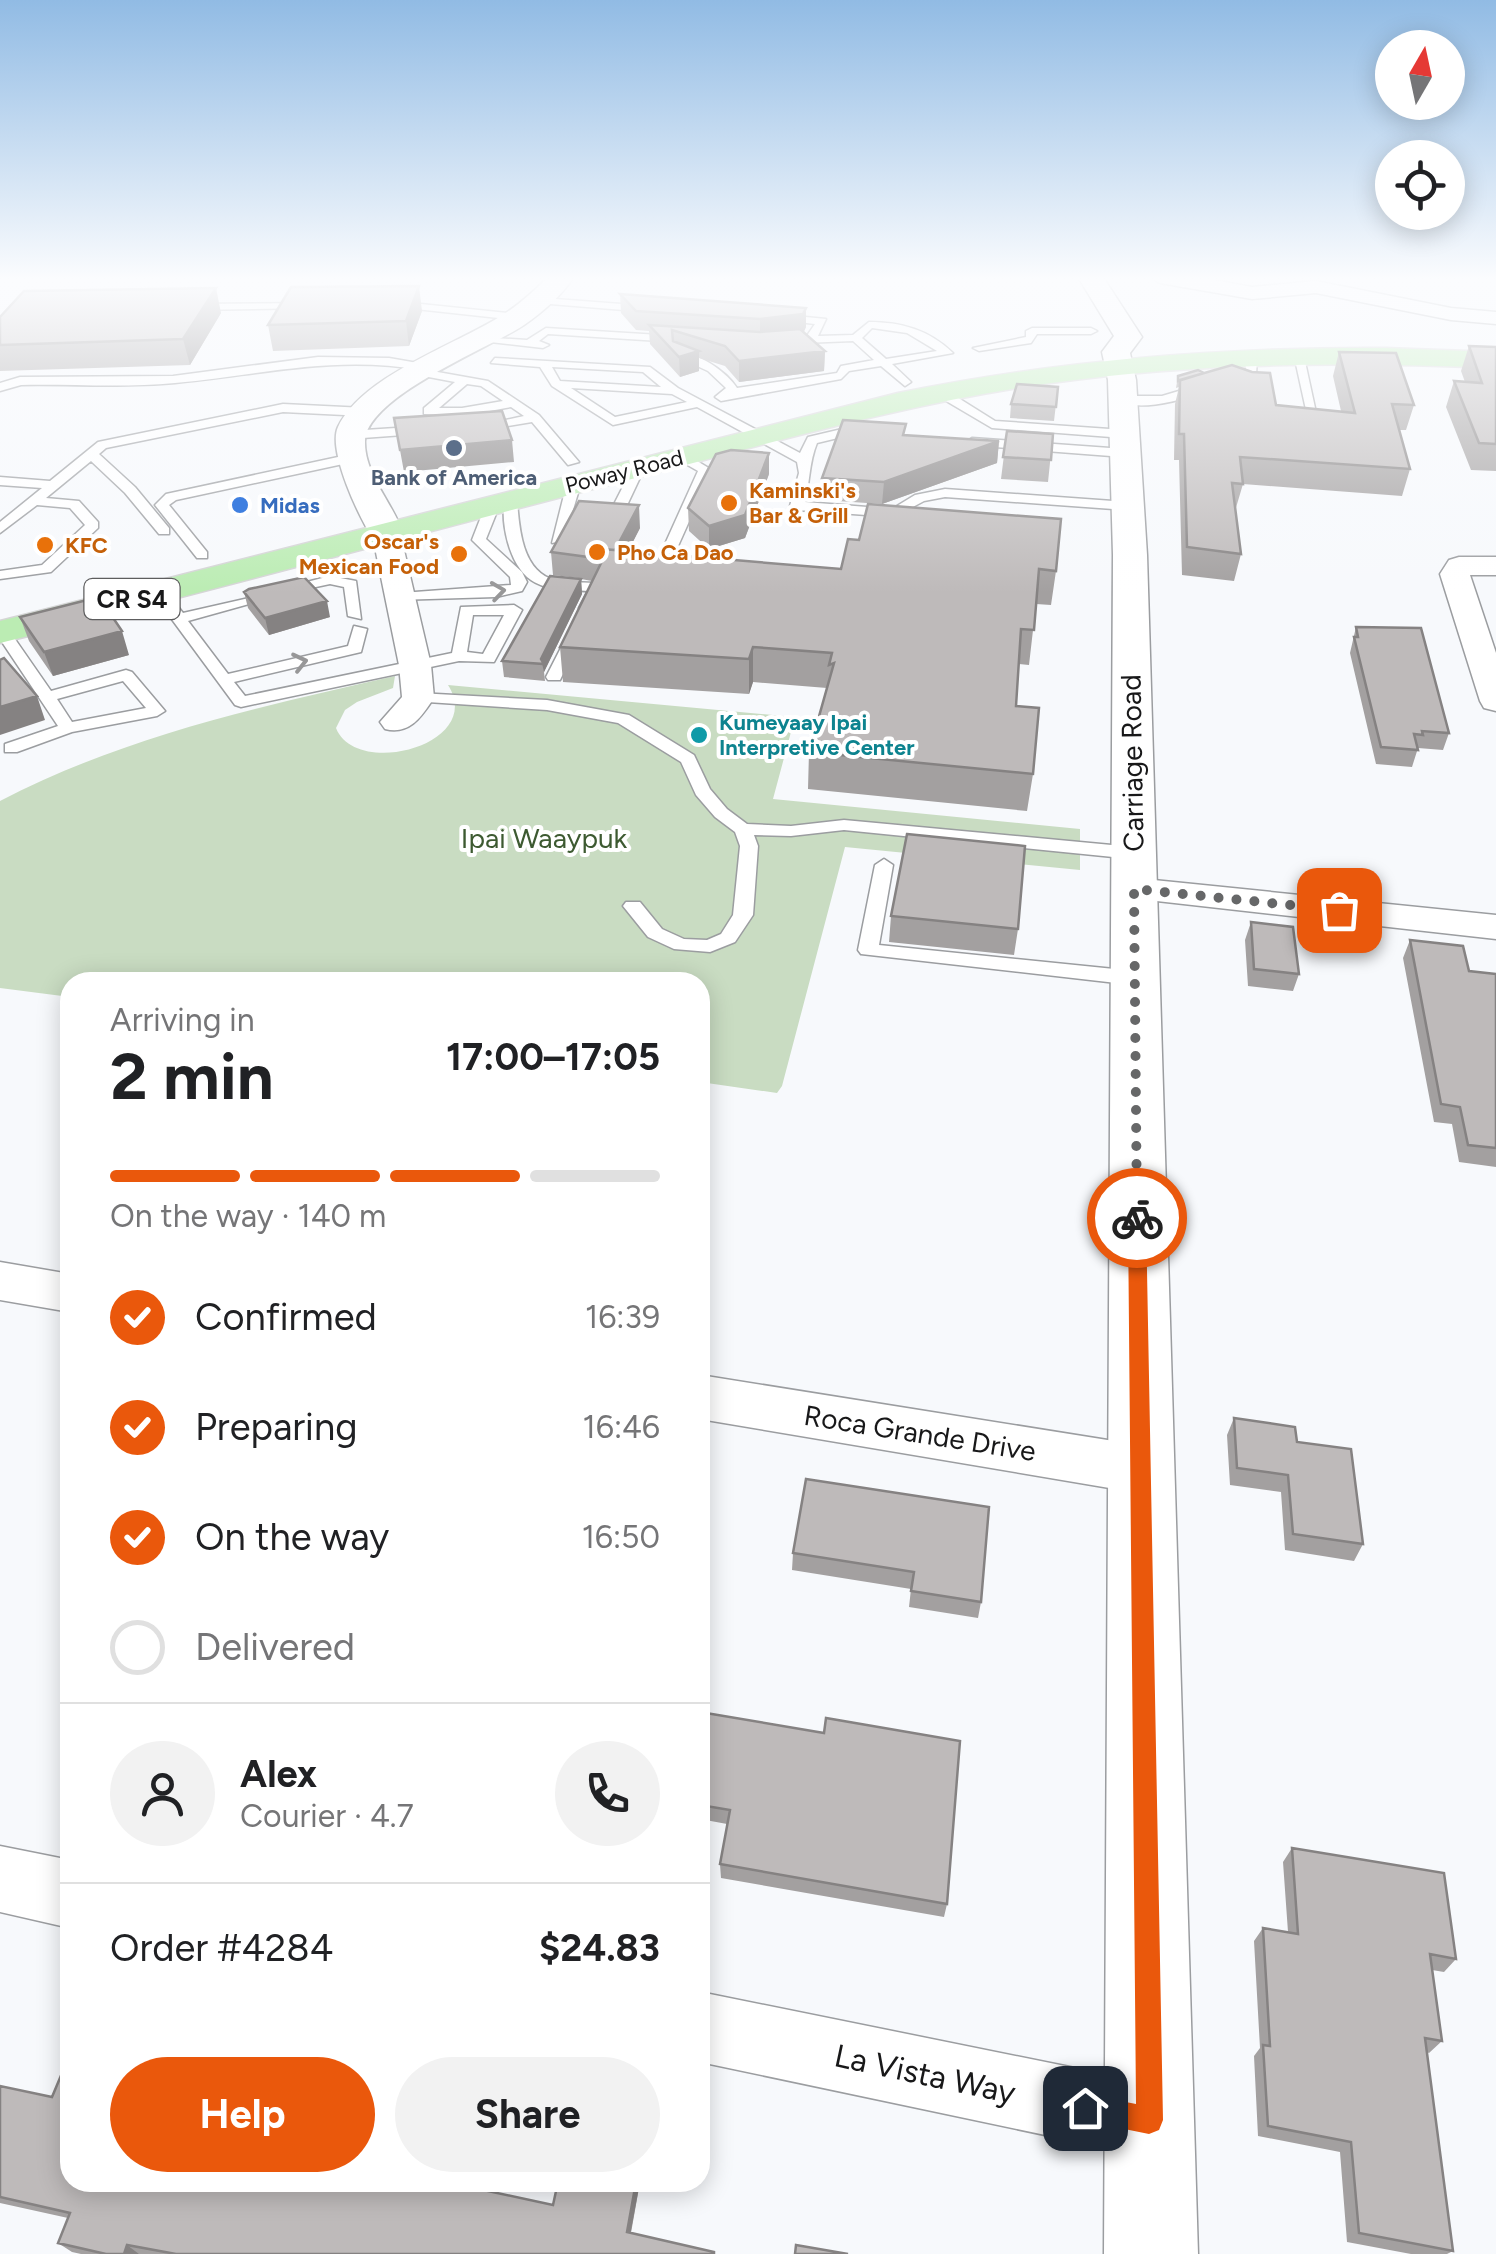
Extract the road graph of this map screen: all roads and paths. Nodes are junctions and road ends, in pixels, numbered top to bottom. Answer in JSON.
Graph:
{"nodes":[{"id":1,"x":413,"y":382,"type":"edge"},
{"id":2,"x":462,"y":382,"type":"edge"},
{"id":3,"x":480,"y":382,"type":"edge"},
{"id":4,"x":663,"y":382,"type":"edge"},
{"id":5,"x":726,"y":382,"type":"edge"},
{"id":6,"x":860,"y":382,"type":"edge"},
{"id":7,"x":945,"y":382,"type":"edge"},
{"id":8,"x":1110,"y":382,"type":"edge"},
{"id":9,"x":1125,"y":382,"type":"edge"},
{"id":10,"x":1199,"y":382,"type":"edge"},
{"id":11,"x":1200,"y":382,"type":"edge"},
{"id":12,"x":1304,"y":382,"type":"edge"},
{"id":13,"x":556,"y":384,"type":"joint"},
{"id":14,"x":674,"y":391,"type":"junction"},
{"id":15,"x":940,"y":392,"type":"junction"},
{"id":16,"x":513,"y":403,"type":"junction"},
{"id":17,"x":699,"y":404,"type":"junction"},
{"id":18,"x":741,"y":417,"type":"junction"},
{"id":19,"x":534,"y":418,"type":"junction"},
{"id":20,"x":1122,"y":418,"type":"junction"},
{"id":21,"x":462,"y":428,"type":"edge"},
{"id":22,"x":1316,"y":428,"type":"edge"},
{"id":23,"x":444,"y":429,"type":"edge"},
{"id":24,"x":813,"y":430,"type":"junction"},
{"id":25,"x":355,"y":435,"type":"junction"},
{"id":26,"x":887,"y":436,"type":"edge"},
{"id":27,"x":966,"y":441,"type":"edge"},
{"id":28,"x":90,"y":454,"type":"junction"},
{"id":29,"x":803,"y":460,"type":"junction"},
{"id":30,"x":701,"y":465,"type":"junction"},
{"id":31,"x":639,"y":467,"type":"junction"},
{"id":32,"x":574,"y":473,"type":"junction"},
{"id":33,"x":0,"y":481,"type":"edge"},
{"id":34,"x":53,"y":484,"type":"junction"},
{"id":35,"x":34,"y":500,"type":"junction"},
{"id":36,"x":501,"y":502,"type":"junction"},
{"id":37,"x":614,"y":518,"type":"edge"},
{"id":38,"x":384,"y":521,"type":"junction"},
{"id":39,"x":0,"y":529,"type":"edge"},
{"id":40,"x":557,"y":540,"type":"edge"},
{"id":41,"x":195,"y":557,"type":"junction"},
{"id":42,"x":663,"y":564,"type":"edge"},
{"id":43,"x":1496,"y":566,"type":"edge"},
{"id":44,"x":0,"y":575,"type":"edge"},
{"id":45,"x":263,"y":596,"type":"edge"},
{"id":46,"x":402,"y":597,"type":"junction"},
{"id":47,"x":244,"y":601,"type":"edge"},
{"id":48,"x":171,"y":605,"type":"junction"},
{"id":49,"x":5,"y":640,"type":"edge"},
{"id":50,"x":459,"y":656,"type":"dead end"},
{"id":51,"x":414,"y":665,"type":"junction"},
{"id":52,"x":554,"y":677,"type":"dead end"},
{"id":53,"x":225,"y":679,"type":"junction"},
{"id":54,"x":47,"y":697,"type":"junction"},
{"id":55,"x":1496,"y":701,"type":"edge"},
{"id":56,"x":408,"y":710,"type":"joint"},
{"id":57,"x":68,"y":728,"type":"junction"},
{"id":58,"x":10,"y":748,"type":"dead end"},
{"id":59,"x":743,"y":829,"type":"junction"},
{"id":60,"x":884,"y":864,"type":"dead end"},
{"id":61,"x":1133,"y":871,"type":"junction"},
{"id":62,"x":633,"y":906,"type":"dead end"},
{"id":63,"x":1496,"y":927,"type":"edge"},
{"id":64,"x":1134,"y":978,"type":"junction"},
{"id":65,"x":0,"y":1281,"type":"edge"},
{"id":66,"x":60,"y":1291,"type":"edge"},
{"id":67,"x":710,"y":1399,"type":"edge"},
{"id":68,"x":1140,"y":1470,"type":"junction"},
{"id":69,"x":0,"y":1880,"type":"edge"},
{"id":70,"x":60,"y":1892,"type":"edge"},
{"id":71,"x":710,"y":2029,"type":"edge"},
{"id":72,"x":1149,"y":2120,"type":"junction"},
{"id":73,"x":1151,"y":2254,"type":"edge"}],
"edges":[{"from":1,"to":25,"type":"street"},
{"from":2,"to":16,"type":"lane"},
{"from":3,"to":16,"type":"lane"},
{"from":4,"to":14,"type":"lane"},
{"from":5,"to":18,"type":"lane"},
{"from":6,"to":18,"type":"main road","name":"Poway Road","number":"CR S4"},
{"from":7,"to":20,"type":"main road","name":"Poway Road","number":"CR S4"},
{"from":8,"to":20,"type":"street"},
{"from":9,"to":20,"type":"street","name":"Carriage Road"},
{"from":10,"to":20,"type":"main road","name":"Poway Road","number":"CR S4"},
{"from":11,"to":20,"type":"main road","name":"Poway Road","number":"CR S4"},
{"from":12,"to":22,"type":"lane"},
{"from":13,"to":14,"type":"lane"},
{"from":13,"to":17,"type":"lane"},
{"from":14,"to":17,"type":"lane"},
{"from":15,"to":20,"type":"main road","name":"Poway Road","number":"CR S4"},
{"from":15,"to":20,"type":"lane"},
{"from":15,"to":24,"type":"main road","name":"Poway Road","number":"CR S4"},
{"from":16,"to":19,"type":"lane"},
{"from":17,"to":18,"type":"lane"},
{"from":17,"to":18,"type":"lane"},
{"from":18,"to":24,"type":"main road","name":"Poway Road","number":"CR S4"},
{"from":18,"to":29,"type":"lane"},
{"from":18,"to":30,"type":"main road","name":"Poway Road","number":"CR S4"},
{"from":18,"to":32,"type":"main road","name":"Poway Road","number":"CR S4"},
{"from":19,"to":21,"type":"lane"},
{"from":19,"to":32,"type":"lane"},
{"from":20,"to":27,"type":"lane"},
{"from":20,"to":29,"type":"lane"},
{"from":20,"to":61,"type":"street","name":"Carriage Road"},
{"from":23,"to":25,"type":"lane"},
{"from":24,"to":26,"type":"lane"},
{"from":24,"to":29,"type":"lane"},
{"from":25,"to":28,"type":"lane"},
{"from":25,"to":38,"type":"street"},
{"from":25,"to":41,"type":"lane"},
{"from":28,"to":34,"type":"lane"},
{"from":28,"to":41,"type":"lane"},
{"from":30,"to":31,"type":"main road","name":"Poway Road","number":"CR S4"},
{"from":30,"to":42,"type":"lane"},
{"from":31,"to":32,"type":"main road","name":"Poway Road","number":"CR S4"},
{"from":31,"to":37,"type":"lane"},
{"from":32,"to":36,"type":"main road","name":"Poway Road","number":"CR S4"},
{"from":32,"to":38,"type":"main road","name":"Poway Road","number":"CR S4"},
{"from":32,"to":40,"type":"lane"},
{"from":33,"to":34,"type":"lane"},
{"from":34,"to":35,"type":"lane"},
{"from":35,"to":39,"type":"lane"},
{"from":35,"to":44,"type":"lane"},
{"from":36,"to":38,"type":"main road","name":"Poway Road","number":"CR S4"},
{"from":46,"to":36,"type":"lane","one_way":true},
{"from":36,"to":52,"type":"lane"},
{"from":38,"to":41,"type":"main road","name":"Poway Road","number":"CR S4"},
{"from":38,"to":46,"type":"street"},
{"from":38,"to":48,"type":"main road","name":"Poway Road","number":"CR S4"},
{"from":41,"to":49,"type":"main road","name":"Poway Road","number":"CR S4"},
{"from":43,"to":55,"type":"street"},
{"from":53,"to":45,"type":"lane","one_way":true},
{"from":46,"to":51,"type":"street"},
{"from":47,"to":48,"type":"lane"},
{"from":48,"to":49,"type":"main road","name":"Poway Road","number":"CR S4"},
{"from":48,"to":53,"type":"lane"},
{"from":49,"to":54,"type":"lane"},
{"from":50,"to":51,"type":"lane"},
{"from":51,"to":53,"type":"lane"},
{"from":51,"to":56,"type":"street"},
{"from":54,"to":57,"type":"lane"},
{"from":54,"to":57,"type":"lane"},
{"from":56,"to":59,"type":"lane"},
{"from":57,"to":58,"type":"lane"},
{"from":59,"to":61,"type":"lane"},
{"from":59,"to":62,"type":"lane"},
{"from":60,"to":64,"type":"lane"},
{"from":61,"to":63,"type":"street"},
{"from":61,"to":64,"type":"street","name":"Carriage Road"},
{"from":64,"to":68,"type":"street","name":"Carriage Road"},
{"from":65,"to":66,"type":"street"},
{"from":67,"to":68,"type":"street","name":"Roca Grande Drive"},
{"from":68,"to":72,"type":"street","name":"Carriage Road"},
{"from":69,"to":70,"type":"street"},
{"from":71,"to":72,"type":"street","name":"La Vista Way"},
{"from":72,"to":73,"type":"street","name":"Carriage Road"}]}
